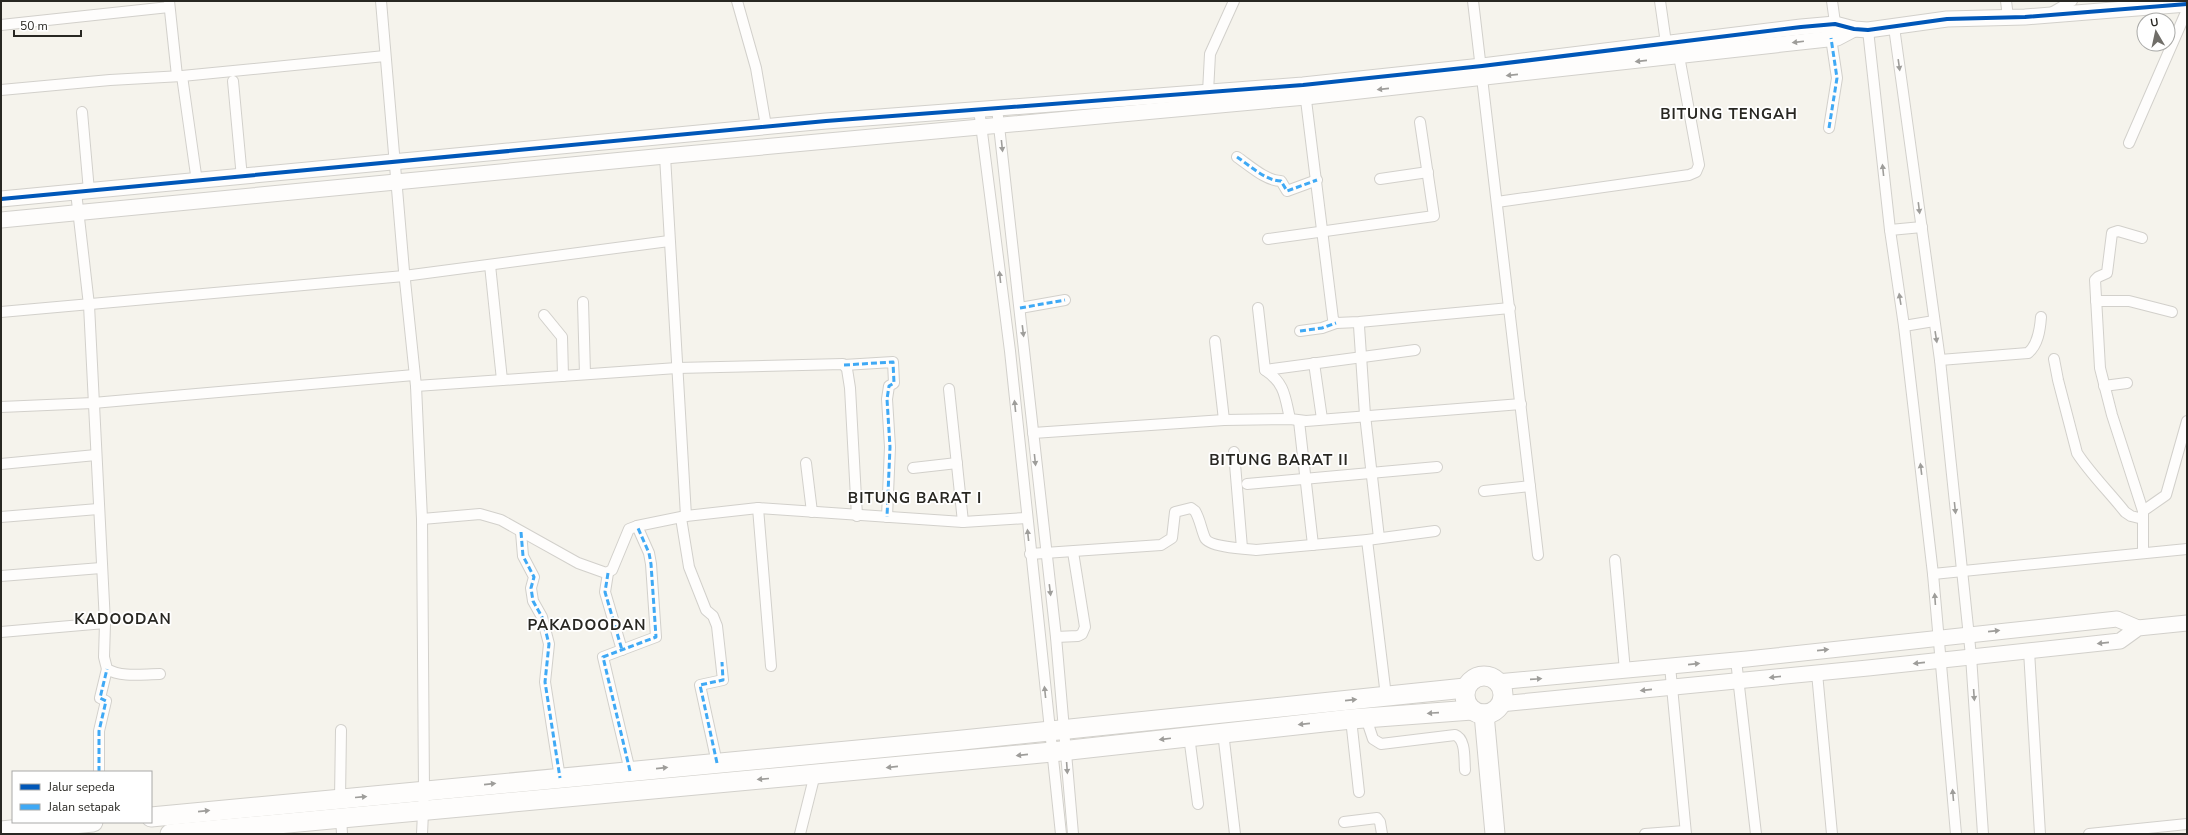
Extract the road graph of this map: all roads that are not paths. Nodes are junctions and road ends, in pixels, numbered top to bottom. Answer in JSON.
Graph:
{"nodes":[{"id":1,"x":381,"y":1,"type":"edge"},
{"id":2,"x":737,"y":1,"type":"edge"},
{"id":3,"x":1234,"y":1,"type":"edge"},
{"id":4,"x":1473,"y":1,"type":"edge"},
{"id":5,"x":1660,"y":1,"type":"edge"},
{"id":6,"x":1832,"y":1,"type":"edge"},
{"id":7,"x":2006,"y":1,"type":"edge"},
{"id":8,"x":2072,"y":1,"type":"edge"},
{"id":9,"x":169,"y":4,"type":"edge"},
{"id":10,"x":2187,"y":4,"type":"edge"},
{"id":11,"x":2187,"y":10,"type":"edge"},
{"id":12,"x":2046,"y":16,"type":"junction"},
{"id":13,"x":2008,"y":17,"type":"junction"},
{"id":14,"x":1,"y":25,"type":"edge"},
{"id":15,"x":1894,"y":27,"type":"junction"},
{"id":16,"x":1861,"y":29,"type":"junction"},
{"id":17,"x":1834,"y":33,"type":"junction"},
{"id":18,"x":1671,"y":52,"type":"junction"},
{"id":19,"x":385,"y":56,"type":"junction"},
{"id":20,"x":1482,"y":72,"type":"junction"},
{"id":21,"x":180,"y":76,"type":"junction"},
{"id":22,"x":233,"y":81,"type":"dead end"},
{"id":23,"x":1,"y":90,"type":"edge"},
{"id":24,"x":1305,"y":91,"type":"junction"},
{"id":25,"x":1208,"y":92,"type":"junction"},
{"id":26,"x":997,"y":108,"type":"junction"},
{"id":27,"x":978,"y":109,"type":"junction"},
{"id":28,"x":82,"y":112,"type":"dead end"},
{"id":29,"x":1420,"y":122,"type":"dead end"},
{"id":30,"x":1000,"y":125,"type":"junction"},
{"id":31,"x":766,"y":126,"type":"junction"},
{"id":32,"x":980,"y":127,"type":"junction"},
{"id":33,"x":1829,"y":128,"type":"dead end"},
{"id":34,"x":2129,"y":143,"type":"dead end"},
{"id":35,"x":665,"y":156,"type":"junction"},
{"id":36,"x":1238,"y":157,"type":"dead end"},
{"id":37,"x":395,"y":163,"type":"junction"},
{"id":38,"x":1428,"y":172,"type":"junction"},
{"id":39,"x":246,"y":177,"type":"junction"},
{"id":40,"x":1380,"y":179,"type":"dead end"},
{"id":41,"x":1317,"y":180,"type":"junction"},
{"id":42,"x":197,"y":182,"type":"junction"},
{"id":43,"x":397,"y":183,"type":"junction"},
{"id":44,"x":82,"y":192,"type":"junction"},
{"id":45,"x":250,"y":196,"type":"junction"},
{"id":46,"x":1,"y":199,"type":"edge"},
{"id":47,"x":1497,"y":202,"type":"junction"},
{"id":48,"x":78,"y":213,"type":"junction"},
{"id":49,"x":1,"y":220,"type":"edge"},
{"id":50,"x":1922,"y":227,"type":"junction"},
{"id":51,"x":1323,"y":230,"type":"junction"},
{"id":52,"x":1890,"y":230,"type":"junction"},
{"id":53,"x":2142,"y":238,"type":"dead end"},
{"id":54,"x":1268,"y":239,"type":"dead end"},
{"id":55,"x":669,"y":241,"type":"junction"},
{"id":56,"x":1012,"y":242,"type":"junction"},
{"id":57,"x":997,"y":244,"type":"junction"},
{"id":58,"x":490,"y":265,"type":"junction"},
{"id":59,"x":404,"y":276,"type":"junction"},
{"id":60,"x":1065,"y":300,"type":"dead end"},
{"id":61,"x":2096,"y":301,"type":"junction"},
{"id":62,"x":583,"y":302,"type":"dead end"},
{"id":63,"x":89,"y":305,"type":"junction"},
{"id":64,"x":1020,"y":308,"type":"junction"},
{"id":65,"x":1258,"y":308,"type":"dead end"},
{"id":66,"x":1510,"y":308,"type":"junction"},
{"id":67,"x":1,"y":312,"type":"edge"},
{"id":68,"x":2172,"y":312,"type":"dead end"},
{"id":69,"x":544,"y":315,"type":"dead end"},
{"id":70,"x":2041,"y":317,"type":"dead end"},
{"id":71,"x":1934,"y":321,"type":"junction"},
{"id":72,"x":1336,"y":323,"type":"junction"},
{"id":73,"x":1359,"y":326,"type":"dead end"},
{"id":74,"x":1904,"y":326,"type":"junction"},
{"id":75,"x":1300,"y":331,"type":"dead end"},
{"id":76,"x":1215,"y":341,"type":"dead end"},
{"id":77,"x":1025,"y":350,"type":"junction"},
{"id":78,"x":1415,"y":350,"type":"dead end"},
{"id":79,"x":1010,"y":351,"type":"junction"},
{"id":80,"x":1362,"y":357,"type":"junction"},
{"id":81,"x":2054,"y":359,"type":"dead end"},
{"id":82,"x":1940,"y":360,"type":"junction"},
{"id":83,"x":1314,"y":363,"type":"junction"},
{"id":84,"x":844,"y":365,"type":"junction"},
{"id":85,"x":677,"y":368,"type":"junction"},
{"id":86,"x":1265,"y":370,"type":"junction"},
{"id":87,"x":585,"y":374,"type":"junction"},
{"id":88,"x":414,"y":375,"type":"junction"},
{"id":89,"x":563,"y":376,"type":"junction"},
{"id":90,"x":502,"y":380,"type":"junction"},
{"id":91,"x":2128,"y":383,"type":"dead end"},
{"id":92,"x":416,"y":386,"type":"junction"},
{"id":93,"x":2104,"y":386,"type":"junction"},
{"id":94,"x":949,"y":389,"type":"dead end"},
{"id":95,"x":93,"y":403,"type":"junction"},
{"id":96,"x":1521,"y":404,"type":"junction"},
{"id":97,"x":1,"y":407,"type":"edge"},
{"id":98,"x":1366,"y":415,"type":"junction"},
{"id":99,"x":1322,"y":419,"type":"junction"},
{"id":100,"x":1224,"y":420,"type":"junction"},
{"id":101,"x":1294,"y":420,"type":"junction"},
{"id":102,"x":2187,"y":421,"type":"edge"},
{"id":103,"x":1033,"y":433,"type":"junction"},
{"id":104,"x":1234,"y":452,"type":"dead end"},
{"id":105,"x":96,"y":455,"type":"junction"},
{"id":106,"x":806,"y":463,"type":"dead end"},
{"id":107,"x":957,"y":463,"type":"junction"},
{"id":108,"x":1,"y":464,"type":"edge"},
{"id":109,"x":1437,"y":467,"type":"dead end"},
{"id":110,"x":913,"y":468,"type":"dead end"},
{"id":111,"x":1371,"y":473,"type":"junction"},
{"id":112,"x":1305,"y":479,"type":"junction"},
{"id":113,"x":1247,"y":484,"type":"dead end"},
{"id":114,"x":1530,"y":486,"type":"junction"},
{"id":115,"x":1484,"y":491,"type":"dead end"},
{"id":116,"x":758,"y":508,"type":"junction"},
{"id":117,"x":98,"y":509,"type":"junction"},
{"id":118,"x":812,"y":512,"type":"junction"},
{"id":119,"x":2143,"y":515,"type":"junction"},
{"id":120,"x":857,"y":516,"type":"junction"},
{"id":121,"x":1,"y":517,"type":"edge"},
{"id":122,"x":684,"y":517,"type":"junction"},
{"id":123,"x":887,"y":517,"type":"junction"},
{"id":124,"x":422,"y":518,"type":"junction"},
{"id":125,"x":1026,"y":518,"type":"junction"},
{"id":126,"x":963,"y":522,"type":"junction"},
{"id":127,"x":637,"y":526,"type":"junction"},
{"id":128,"x":1435,"y":531,"type":"dead end"},
{"id":129,"x":521,"y":532,"type":"junction"},
{"id":130,"x":1379,"y":538,"type":"junction"},
{"id":131,"x":1367,"y":540,"type":"junction"},
{"id":132,"x":1314,"y":545,"type":"junction"},
{"id":133,"x":1242,"y":548,"type":"junction"},
{"id":134,"x":2187,"y":549,"type":"edge"},
{"id":135,"x":1073,"y":552,"type":"junction"},
{"id":136,"x":1046,"y":553,"type":"junction"},
{"id":137,"x":2143,"y":553,"type":"junction"},
{"id":138,"x":1030,"y":554,"type":"junction"},
{"id":139,"x":1538,"y":555,"type":"dead end"},
{"id":140,"x":1615,"y":560,"type":"dead end"},
{"id":141,"x":101,"y":568,"type":"junction"},
{"id":142,"x":1962,"y":571,"type":"junction"},
{"id":143,"x":608,"y":573,"type":"junction"},
{"id":144,"x":1933,"y":574,"type":"junction"},
{"id":145,"x":1,"y":576,"type":"edge"},
{"id":146,"x":105,"y":623,"type":"junction"},
{"id":147,"x":2187,"y":623,"type":"edge"},
{"id":148,"x":2138,"y":628,"type":"junction"},
{"id":149,"x":1,"y":632,"type":"edge"},
{"id":150,"x":1969,"y":634,"type":"junction"},
{"id":151,"x":1056,"y":637,"type":"junction"},
{"id":152,"x":1938,"y":637,"type":"junction"},
{"id":153,"x":622,"y":650,"type":"junction"},
{"id":154,"x":2029,"y":651,"type":"junction"},
{"id":155,"x":1971,"y":656,"type":"junction"},
{"id":156,"x":1736,"y":660,"type":"junction"},
{"id":157,"x":1940,"y":660,"type":"junction"},
{"id":158,"x":771,"y":666,"type":"dead end"},
{"id":159,"x":1670,"y":666,"type":"junction"},
{"id":160,"x":107,"y":669,"type":"junction"},
{"id":161,"x":1625,"y":671,"type":"junction"},
{"id":162,"x":1817,"y":673,"type":"junction"},
{"id":163,"x":160,"y":674,"type":"dead end"},
{"id":164,"x":1740,"y":681,"type":"junction"},
{"id":165,"x":1498,"y":682,"type":"junction"},
{"id":166,"x":1465,"y":688,"type":"junction"},
{"id":167,"x":1672,"y":688,"type":"junction"},
{"id":168,"x":1386,"y":696,"type":"junction"},
{"id":169,"x":1500,"y":704,"type":"junction"},
{"id":170,"x":1242,"y":710,"type":"junction"},
{"id":171,"x":1478,"y":712,"type":"junction"},
{"id":172,"x":1358,"y":718,"type":"junction"},
{"id":173,"x":341,"y":730,"type":"dead end"},
{"id":174,"x":1057,"y":730,"type":"junction"},
{"id":175,"x":1245,"y":730,"type":"junction"},
{"id":176,"x":1223,"y":732,"type":"junction"},
{"id":177,"x":1189,"y":736,"type":"junction"},
{"id":178,"x":1059,"y":751,"type":"junction"},
{"id":179,"x":717,"y":763,"type":"junction"},
{"id":180,"x":1465,"y":770,"type":"dead end"},
{"id":181,"x":99,"y":771,"type":"edge"},
{"id":182,"x":630,"y":771,"type":"junction"},
{"id":183,"x":815,"y":774,"type":"junction"},
{"id":184,"x":560,"y":778,"type":"junction"},
{"id":185,"x":1360,"y":792,"type":"dead end"},
{"id":186,"x":340,"y":799,"type":"junction"},
{"id":187,"x":424,"y":800,"type":"junction"},
{"id":188,"x":1070,"y":801,"type":"junction"},
{"id":189,"x":1057,"y":802,"type":"junction"},
{"id":190,"x":1198,"y":804,"type":"dead end"},
{"id":191,"x":173,"y":814,"type":"junction"},
{"id":192,"x":152,"y":816,"type":"edge"},
{"id":193,"x":1344,"y":822,"type":"dead end"},
{"id":194,"x":83,"y":823,"type":"edge"},
{"id":195,"x":2187,"y":824,"type":"edge"},
{"id":196,"x":341,"y":826,"type":"edge"},
{"id":197,"x":1,"y":831,"type":"edge"},
{"id":198,"x":2141,"y":831,"type":"edge"},
{"id":199,"x":1686,"y":832,"type":"edge"},
{"id":200,"x":170,"y":834,"type":"edge"},
{"id":201,"x":175,"y":834,"type":"edge"},
{"id":202,"x":422,"y":834,"type":"edge"},
{"id":203,"x":800,"y":834,"type":"edge"},
{"id":204,"x":1061,"y":834,"type":"edge"},
{"id":205,"x":1073,"y":834,"type":"edge"},
{"id":206,"x":1235,"y":834,"type":"edge"},
{"id":207,"x":1382,"y":834,"type":"edge"},
{"id":208,"x":1495,"y":834,"type":"edge"},
{"id":209,"x":1645,"y":834,"type":"edge"},
{"id":210,"x":1756,"y":834,"type":"edge"},
{"id":211,"x":1832,"y":834,"type":"edge"},
{"id":212,"x":1956,"y":834,"type":"edge"},
{"id":213,"x":1982,"y":834,"type":"edge"},
{"id":214,"x":2040,"y":834,"type":"edge"},
{"id":215,"x":2089,"y":834,"type":"edge"}],
"edges":[{"from":1,"to":19,"type":"street"},
{"from":2,"to":31,"type":"street"},
{"from":3,"to":25,"type":"street"},
{"from":4,"to":20,"type":"street"},
{"from":5,"to":18,"type":"street"},
{"from":6,"to":17,"type":"street"},
{"from":7,"to":13,"type":"street"},
{"from":8,"to":12,"type":"street"},
{"from":9,"to":14,"type":"street"},
{"from":9,"to":21,"type":"street"},
{"from":10,"to":12,"type":"street"},
{"from":11,"to":34,"type":"street"},
{"from":12,"to":13,"type":"street"},
{"from":13,"to":15,"type":"street"},
{"from":15,"to":16,"type":"street"},
{"from":15,"to":50,"type":"street","one_way":true},
{"from":16,"to":17,"type":"street"},
{"from":52,"to":16,"type":"street","one_way":true},
{"from":17,"to":18,"type":"street"},
{"from":17,"to":33,"type":"street"},
{"from":18,"to":20,"type":"street"},
{"from":18,"to":47,"type":"street"},
{"from":19,"to":21,"type":"street"},
{"from":19,"to":37,"type":"street"},
{"from":20,"to":24,"type":"street"},
{"from":20,"to":47,"type":"street"},
{"from":21,"to":23,"type":"street"},
{"from":21,"to":42,"type":"street"},
{"from":22,"to":39,"type":"street"},
{"from":24,"to":25,"type":"street"},
{"from":24,"to":30,"type":"street"},
{"from":24,"to":41,"type":"street"},
{"from":25,"to":26,"type":"street"},
{"from":26,"to":27,"type":"street"},
{"from":26,"to":30,"type":"street"},
{"from":27,"to":31,"type":"street"},
{"from":27,"to":32,"type":"street"},
{"from":28,"to":44,"type":"street"},
{"from":29,"to":38,"type":"street"},
{"from":30,"to":32,"type":"street"},
{"from":30,"to":56,"type":"street","one_way":true},
{"from":31,"to":37,"type":"street"},
{"from":32,"to":35,"type":"street"},
{"from":32,"to":57,"type":"street"},
{"from":35,"to":43,"type":"street"},
{"from":35,"to":55,"type":"street"},
{"from":36,"to":41,"type":"street"},
{"from":37,"to":39,"type":"street"},
{"from":37,"to":43,"type":"street"},
{"from":38,"to":40,"type":"street"},
{"from":38,"to":51,"type":"street"},
{"from":39,"to":42,"type":"street"},
{"from":39,"to":45,"type":"street"},
{"from":41,"to":51,"type":"street"},
{"from":42,"to":44,"type":"street"},
{"from":43,"to":45,"type":"street"},
{"from":43,"to":59,"type":"street"},
{"from":44,"to":46,"type":"street"},
{"from":44,"to":48,"type":"street"},
{"from":45,"to":48,"type":"street"},
{"from":47,"to":66,"type":"street"},
{"from":48,"to":49,"type":"street"},
{"from":48,"to":63,"type":"street"},
{"from":50,"to":52,"type":"street"},
{"from":50,"to":71,"type":"street"},
{"from":51,"to":54,"type":"street"},
{"from":51,"to":72,"type":"street"},
{"from":74,"to":52,"type":"street","one_way":true},
{"from":53,"to":61,"type":"street"},
{"from":55,"to":58,"type":"street"},
{"from":55,"to":85,"type":"street"},
{"from":56,"to":57,"type":"street"},
{"from":56,"to":64,"type":"street"},
{"from":79,"to":57,"type":"street","one_way":true},
{"from":58,"to":59,"type":"street"},
{"from":58,"to":90,"type":"street"},
{"from":59,"to":63,"type":"street"},
{"from":59,"to":88,"type":"street"},
{"from":60,"to":64,"type":"street"},
{"from":61,"to":68,"type":"street"},
{"from":61,"to":93,"type":"street"},
{"from":62,"to":87,"type":"street"},
{"from":63,"to":67,"type":"street"},
{"from":63,"to":95,"type":"street"},
{"from":64,"to":77,"type":"street","one_way":true},
{"from":65,"to":86,"type":"street"},
{"from":66,"to":72,"type":"street"},
{"from":66,"to":96,"type":"street"},
{"from":69,"to":89,"type":"street"},
{"from":70,"to":82,"type":"street"},
{"from":71,"to":74,"type":"street"},
{"from":71,"to":82,"type":"street","one_way":true},
{"from":72,"to":75,"type":"street"},
{"from":73,"to":80,"type":"street"},
{"from":144,"to":74,"type":"street","one_way":true},
{"from":76,"to":100,"type":"street"},
{"from":77,"to":79,"type":"street"},
{"from":77,"to":103,"type":"street"},
{"from":78,"to":80,"type":"street"},
{"from":125,"to":79,"type":"street","one_way":true},
{"from":80,"to":83,"type":"street"},
{"from":80,"to":98,"type":"street"},
{"from":81,"to":119,"type":"street"},
{"from":82,"to":142,"type":"street","one_way":true},
{"from":83,"to":86,"type":"street"},
{"from":83,"to":99,"type":"street"},
{"from":84,"to":85,"type":"street"},
{"from":84,"to":120,"type":"street"},
{"from":84,"to":123,"type":"street"},
{"from":85,"to":87,"type":"street"},
{"from":85,"to":122,"type":"street"},
{"from":86,"to":101,"type":"street"},
{"from":87,"to":89,"type":"street"},
{"from":88,"to":92,"type":"street"},
{"from":88,"to":95,"type":"street"},
{"from":89,"to":90,"type":"street"},
{"from":90,"to":92,"type":"street"},
{"from":91,"to":93,"type":"street"},
{"from":92,"to":124,"type":"street"},
{"from":93,"to":119,"type":"street"},
{"from":94,"to":107,"type":"street"},
{"from":95,"to":97,"type":"street"},
{"from":95,"to":105,"type":"street"},
{"from":96,"to":98,"type":"street"},
{"from":96,"to":114,"type":"street"},
{"from":98,"to":99,"type":"street"},
{"from":98,"to":111,"type":"street"},
{"from":99,"to":101,"type":"street"},
{"from":100,"to":101,"type":"street"},
{"from":100,"to":103,"type":"street"},
{"from":101,"to":112,"type":"street"},
{"from":102,"to":119,"type":"street"},
{"from":103,"to":136,"type":"street","one_way":true},
{"from":104,"to":133,"type":"street"},
{"from":105,"to":108,"type":"street"},
{"from":105,"to":117,"type":"street"},
{"from":106,"to":118,"type":"street"},
{"from":107,"to":110,"type":"street"},
{"from":107,"to":126,"type":"street"},
{"from":109,"to":111,"type":"street"},
{"from":111,"to":112,"type":"street"},
{"from":111,"to":130,"type":"street"},
{"from":112,"to":113,"type":"street"},
{"from":112,"to":132,"type":"street"},
{"from":114,"to":115,"type":"street"},
{"from":114,"to":139,"type":"street"},
{"from":116,"to":118,"type":"street"},
{"from":116,"to":122,"type":"street"},
{"from":116,"to":158,"type":"street"},
{"from":117,"to":121,"type":"street"},
{"from":117,"to":141,"type":"street"},
{"from":118,"to":120,"type":"street"},
{"from":119,"to":137,"type":"street"},
{"from":120,"to":123,"type":"street"},
{"from":122,"to":127,"type":"street"},
{"from":122,"to":179,"type":"street"},
{"from":123,"to":126,"type":"street"},
{"from":124,"to":129,"type":"street"},
{"from":124,"to":187,"type":"street"},
{"from":125,"to":126,"type":"street"},
{"from":138,"to":125,"type":"street","one_way":true},
{"from":127,"to":143,"type":"street"},
{"from":127,"to":153,"type":"street"},
{"from":128,"to":130,"type":"street"},
{"from":129,"to":143,"type":"street"},
{"from":129,"to":184,"type":"street"},
{"from":130,"to":131,"type":"street"},
{"from":131,"to":132,"type":"street"},
{"from":131,"to":168,"type":"street"},
{"from":132,"to":133,"type":"street"},
{"from":133,"to":135,"type":"street"},
{"from":134,"to":137,"type":"street"},
{"from":135,"to":136,"type":"street"},
{"from":135,"to":151,"type":"street"},
{"from":136,"to":138,"type":"street"},
{"from":136,"to":151,"type":"street","one_way":true},
{"from":137,"to":142,"type":"street"},
{"from":174,"to":138,"type":"street","one_way":true},
{"from":140,"to":161,"type":"street"},
{"from":141,"to":145,"type":"street"},
{"from":141,"to":146,"type":"street"},
{"from":142,"to":144,"type":"street"},
{"from":142,"to":150,"type":"street"},
{"from":143,"to":153,"type":"street"},
{"from":152,"to":144,"type":"street","one_way":true},
{"from":146,"to":149,"type":"street"},
{"from":146,"to":160,"type":"street"},
{"from":147,"to":148,"type":"street"},
{"from":150,"to":148,"type":"street","one_way":true},
{"from":148,"to":154,"type":"street","one_way":true},
{"from":150,"to":152,"type":"street"},
{"from":150,"to":155,"type":"street"},
{"from":151,"to":174,"type":"street"},
{"from":156,"to":152,"type":"street","one_way":true},
{"from":152,"to":157,"type":"street"},
{"from":153,"to":182,"type":"street"},
{"from":154,"to":155,"type":"street"},
{"from":154,"to":214,"type":"street"},
{"from":155,"to":157,"type":"street"},
{"from":155,"to":213,"type":"street","one_way":true},
{"from":159,"to":156,"type":"street","one_way":true},
{"from":156,"to":164,"type":"street"},
{"from":157,"to":162,"type":"street","one_way":true},
{"from":212,"to":157,"type":"street","one_way":true},
{"from":159,"to":161,"type":"street"},
{"from":159,"to":167,"type":"street"},
{"from":160,"to":163,"type":"street"},
{"from":160,"to":181,"type":"street"},
{"from":165,"to":161,"type":"street","one_way":true},
{"from":162,"to":164,"type":"street","one_way":true},
{"from":162,"to":211,"type":"street"},
{"from":164,"to":167,"type":"street"},
{"from":164,"to":210,"type":"street"},
{"from":165,"to":166,"type":"highway"},
{"from":165,"to":169,"type":"highway"},
{"from":166,"to":168,"type":"highway"},
{"from":166,"to":171,"type":"highway"},
{"from":167,"to":169,"type":"street","one_way":true},
{"from":167,"to":199,"type":"street"},
{"from":170,"to":168,"type":"highway","one_way":true},
{"from":169,"to":171,"type":"highway"},
{"from":170,"to":174,"type":"highway"},
{"from":170,"to":175,"type":"highway"},
{"from":171,"to":172,"type":"highway","one_way":true},
{"from":171,"to":208,"type":"highway"},
{"from":172,"to":175,"type":"highway","one_way":true},
{"from":172,"to":180,"type":"street"},
{"from":172,"to":185,"type":"street"},
{"from":173,"to":186,"type":"street"},
{"from":174,"to":178,"type":"street"},
{"from":174,"to":178,"type":"street"},
{"from":174,"to":179,"type":"highway"},
{"from":175,"to":176,"type":"highway"},
{"from":176,"to":177,"type":"highway"},
{"from":176,"to":206,"type":"street"},
{"from":177,"to":178,"type":"highway","one_way":true},
{"from":177,"to":190,"type":"street"},
{"from":178,"to":183,"type":"highway","one_way":true},
{"from":178,"to":188,"type":"street","one_way":true},
{"from":178,"to":189,"type":"street"},
{"from":182,"to":179,"type":"highway","one_way":true},
{"from":182,"to":184,"type":"highway"},
{"from":183,"to":187,"type":"highway","one_way":true},
{"from":183,"to":203,"type":"street"},
{"from":187,"to":184,"type":"highway","one_way":true},
{"from":186,"to":187,"type":"highway","one_way":true},
{"from":191,"to":186,"type":"highway","one_way":true},
{"from":187,"to":196,"type":"highway"},
{"from":187,"to":202,"type":"street"},
{"from":188,"to":189,"type":"street"},
{"from":188,"to":205,"type":"street"},
{"from":189,"to":204,"type":"street"},
{"from":191,"to":192,"type":"highway"},
{"from":191,"to":201,"type":"highway"},
{"from":193,"to":207,"type":"street"},
{"from":194,"to":197,"type":"highway"},
{"from":195,"to":198,"type":"street"},
{"from":196,"to":201,"type":"highway"},
{"from":198,"to":215,"type":"street"},
{"from":199,"to":209,"type":"street"},
{"from":200,"to":201,"type":"highway"}]}
